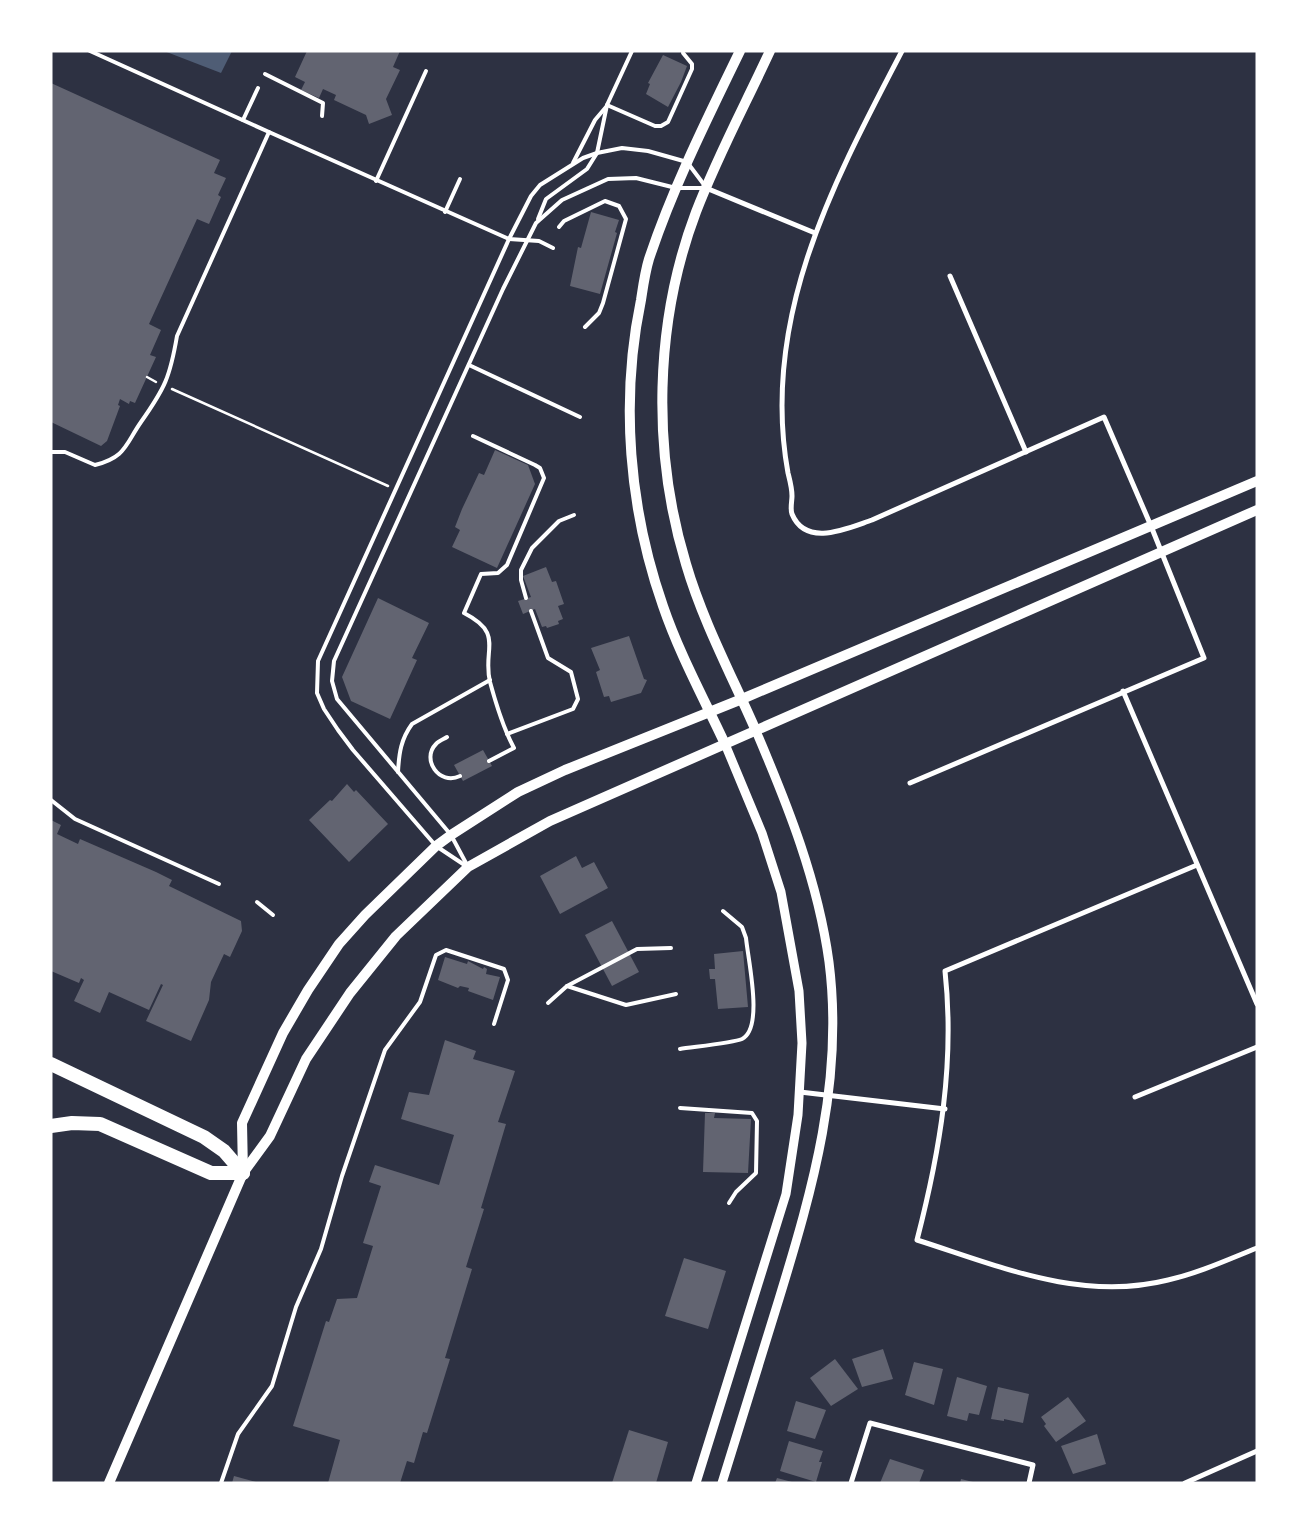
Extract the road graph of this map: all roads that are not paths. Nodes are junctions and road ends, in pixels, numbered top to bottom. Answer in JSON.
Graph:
{"nodes":[{"id":1,"x":90,"y":51,"type":"edge"},
{"id":2,"x":632,"y":51,"type":"edge"},
{"id":3,"x":740,"y":51,"type":"edge"},
{"id":4,"x":770,"y":51,"type":"edge"},
{"id":5,"x":902,"y":51,"type":"edge"},
{"id":6,"x":683,"y":53,"type":"dead end"},
{"id":7,"x":426,"y":71,"type":"dead end"},
{"id":8,"x":265,"y":74,"type":"dead end"},
{"id":9,"x":258,"y":88,"type":"dead end"},
{"id":10,"x":607,"y":105,"type":"junction"},
{"id":11,"x":322,"y":116,"type":"dead end"},
{"id":12,"x":243,"y":120,"type":"junction"},
{"id":13,"x":269,"y":132,"type":"junction"},
{"id":14,"x":597,"y":152,"type":"junction"},
{"id":15,"x":687,"y":162,"type":"junction"},
{"id":16,"x":572,"y":165,"type":"junction"},
{"id":17,"x":460,"y":180,"type":"dead end"},
{"id":18,"x":376,"y":181,"type":"junction"},
{"id":19,"x":676,"y":188,"type":"junction"},
{"id":20,"x":706,"y":188,"type":"junction"},
{"id":21,"x":445,"y":212,"type":"junction"},
{"id":22,"x":536,"y":223,"type":"junction"},
{"id":23,"x":559,"y":227,"type":"dead end"},
{"id":24,"x":815,"y":233,"type":"junction"},
{"id":25,"x":509,"y":239,"type":"junction"},
{"id":26,"x":526,"y":241,"type":"junction"},
{"id":27,"x":553,"y":248,"type":"dead end"},
{"id":28,"x":950,"y":276,"type":"dead end"},
{"id":29,"x":585,"y":327,"type":"dead end"},
{"id":30,"x":469,"y":365,"type":"junction"},
{"id":31,"x":580,"y":418,"type":"dead end"},
{"id":32,"x":474,"y":436,"type":"dead end"},
{"id":33,"x":51,"y":452,"type":"edge"},
{"id":34,"x":1026,"y":452,"type":"junction"},
{"id":35,"x":1257,"y":480,"type":"edge"},
{"id":36,"x":1257,"y":510,"type":"edge"},
{"id":37,"x":574,"y":515,"type":"dead end"},
{"id":38,"x":1151,"y":526,"type":"junction"},
{"id":39,"x":1161,"y":552,"type":"junction"},
{"id":40,"x":526,"y":598,"type":"dead end"},
{"id":41,"x":531,"y":611,"type":"dead end"},
{"id":42,"x":490,"y":680,"type":"junction"},
{"id":43,"x":1123,"y":691,"type":"junction"},
{"id":44,"x":742,"y":699,"type":"junction"},
{"id":45,"x":710,"y":711,"type":"junction"},
{"id":46,"x":756,"y":731,"type":"junction"},
{"id":47,"x":507,"y":734,"type":"junction"},
{"id":48,"x":447,"y":737,"type":"dead end"},
{"id":49,"x":725,"y":744,"type":"junction"},
{"id":50,"x":489,"y":761,"type":"dead end"},
{"id":51,"x":398,"y":772,"type":"junction"},
{"id":52,"x":460,"y":776,"type":"dead end"},
{"id":53,"x":910,"y":783,"type":"dead end"},
{"id":54,"x":51,"y":800,"type":"edge"},
{"id":55,"x":451,"y":834,"type":"junction"},
{"id":56,"x":436,"y":846,"type":"junction"},
{"id":57,"x":1197,"y":865,"type":"junction"},
{"id":58,"x":468,"y":867,"type":"junction"},
{"id":59,"x":219,"y":884,"type":"dead end"},
{"id":60,"x":257,"y":902,"type":"dead end"},
{"id":61,"x":723,"y":911,"type":"dead end"},
{"id":62,"x":273,"y":915,"type":"dead end"},
{"id":63,"x":671,"y":948,"type":"dead end"},
{"id":64,"x":567,"y":986,"type":"junction"},
{"id":65,"x":676,"y":994,"type":"dead end"},
{"id":66,"x":548,"y":1002,"type":"dead end"},
{"id":67,"x":1257,"y":1004,"type":"edge"},
{"id":68,"x":494,"y":1024,"type":"dead end"},
{"id":69,"x":1257,"y":1047,"type":"edge"},
{"id":70,"x":680,"y":1049,"type":"dead end"},
{"id":71,"x":51,"y":1064,"type":"edge"},
{"id":72,"x":800,"y":1092,"type":"junction"},
{"id":73,"x":829,"y":1094,"type":"junction"},
{"id":74,"x":1135,"y":1097,"type":"dead end"},
{"id":75,"x":680,"y":1108,"type":"dead end"},
{"id":76,"x":945,"y":1109,"type":"junction"},
{"id":77,"x":51,"y":1126,"type":"edge"},
{"id":78,"x":243,"y":1173,"type":"junction"},
{"id":79,"x":730,"y":1203,"type":"dead end"},
{"id":80,"x":1257,"y":1248,"type":"edge"},
{"id":81,"x":1257,"y":1451,"type":"edge"},
{"id":82,"x":109,"y":1483,"type":"edge"},
{"id":83,"x":221,"y":1483,"type":"edge"},
{"id":84,"x":696,"y":1483,"type":"edge"},
{"id":85,"x":722,"y":1483,"type":"edge"},
{"id":86,"x":851,"y":1483,"type":"edge"},
{"id":87,"x":1029,"y":1483,"type":"edge"},
{"id":88,"x":1185,"y":1483,"type":"edge"}],
"edges":[{"from":1,"to":12,"type":"lane"},
{"from":2,"to":10,"type":"lane"},
{"from":3,"to":15,"type":"main road"},
{"from":4,"to":20,"type":"main road"},
{"from":5,"to":24,"type":"street"},
{"from":6,"to":10,"type":"lane"},
{"from":7,"to":18,"type":"lane"},
{"from":8,"to":11,"type":"lane"},
{"from":9,"to":12,"type":"lane"},
{"from":10,"to":14,"type":"lane"},
{"from":10,"to":16,"type":"lane"},
{"from":12,"to":13,"type":"lane"},
{"from":13,"to":18,"type":"lane"},
{"from":13,"to":33,"type":"lane"},
{"from":14,"to":15,"type":"lane"},
{"from":14,"to":16,"type":"lane"},
{"from":14,"to":22,"type":"lane"},
{"from":15,"to":19,"type":"main road"},
{"from":15,"to":20,"type":"lane"},
{"from":16,"to":25,"type":"lane"},
{"from":17,"to":21,"type":"lane"},
{"from":18,"to":21,"type":"lane"},
{"from":19,"to":20,"type":"lane"},
{"from":19,"to":22,"type":"lane"},
{"from":19,"to":45,"type":"main road"},
{"from":20,"to":24,"type":"street"},
{"from":20,"to":44,"type":"main road"},
{"from":21,"to":25,"type":"lane"},
{"from":22,"to":26,"type":"lane"},
{"from":23,"to":29,"type":"lane"},
{"from":24,"to":34,"type":"street"},
{"from":25,"to":26,"type":"lane"},
{"from":25,"to":56,"type":"lane"},
{"from":26,"to":27,"type":"lane"},
{"from":26,"to":30,"type":"lane"},
{"from":28,"to":34,"type":"street"},
{"from":30,"to":31,"type":"lane"},
{"from":30,"to":51,"type":"lane"},
{"from":32,"to":42,"type":"lane"},
{"from":34,"to":38,"type":"street"},
{"from":35,"to":38,"type":"main road"},
{"from":36,"to":39,"type":"main road"},
{"from":37,"to":40,"type":"lane"},
{"from":38,"to":39,"type":"street"},
{"from":38,"to":44,"type":"main road"},
{"from":39,"to":43,"type":"street"},
{"from":39,"to":46,"type":"main road"},
{"from":41,"to":47,"type":"lane"},
{"from":42,"to":47,"type":"lane"},
{"from":42,"to":51,"type":"lane"},
{"from":43,"to":53,"type":"street"},
{"from":43,"to":57,"type":"street"},
{"from":44,"to":45,"type":"main road"},
{"from":44,"to":46,"type":"main road"},
{"from":45,"to":49,"type":"main road"},
{"from":45,"to":55,"type":"main road"},
{"from":46,"to":49,"type":"main road"},
{"from":46,"to":73,"type":"street"},
{"from":47,"to":50,"type":"lane"},
{"from":48,"to":52,"type":"lane"},
{"from":49,"to":58,"type":"main road"},
{"from":49,"to":72,"type":"street"},
{"from":51,"to":55,"type":"lane"},
{"from":54,"to":59,"type":"lane"},
{"from":55,"to":56,"type":"main road"},
{"from":55,"to":58,"type":"lane"},
{"from":56,"to":58,"type":"lane"},
{"from":56,"to":78,"type":"main road"},
{"from":57,"to":67,"type":"street"},
{"from":57,"to":76,"type":"street"},
{"from":58,"to":78,"type":"main road"},
{"from":60,"to":62,"type":"lane"},
{"from":61,"to":70,"type":"lane"},
{"from":63,"to":64,"type":"lane"},
{"from":64,"to":65,"type":"lane"},
{"from":64,"to":66,"type":"lane"},
{"from":68,"to":83,"type":"lane"},
{"from":69,"to":74,"type":"street"},
{"from":71,"to":78,"type":"highway"},
{"from":72,"to":73,"type":"street"},
{"from":72,"to":84,"type":"street"},
{"from":73,"to":76,"type":"street"},
{"from":73,"to":85,"type":"street"},
{"from":75,"to":79,"type":"lane"},
{"from":76,"to":80,"type":"street"},
{"from":77,"to":78,"type":"highway"},
{"from":78,"to":82,"type":"main road"},
{"from":81,"to":88,"type":"street"},
{"from":86,"to":87,"type":"street"}]}
